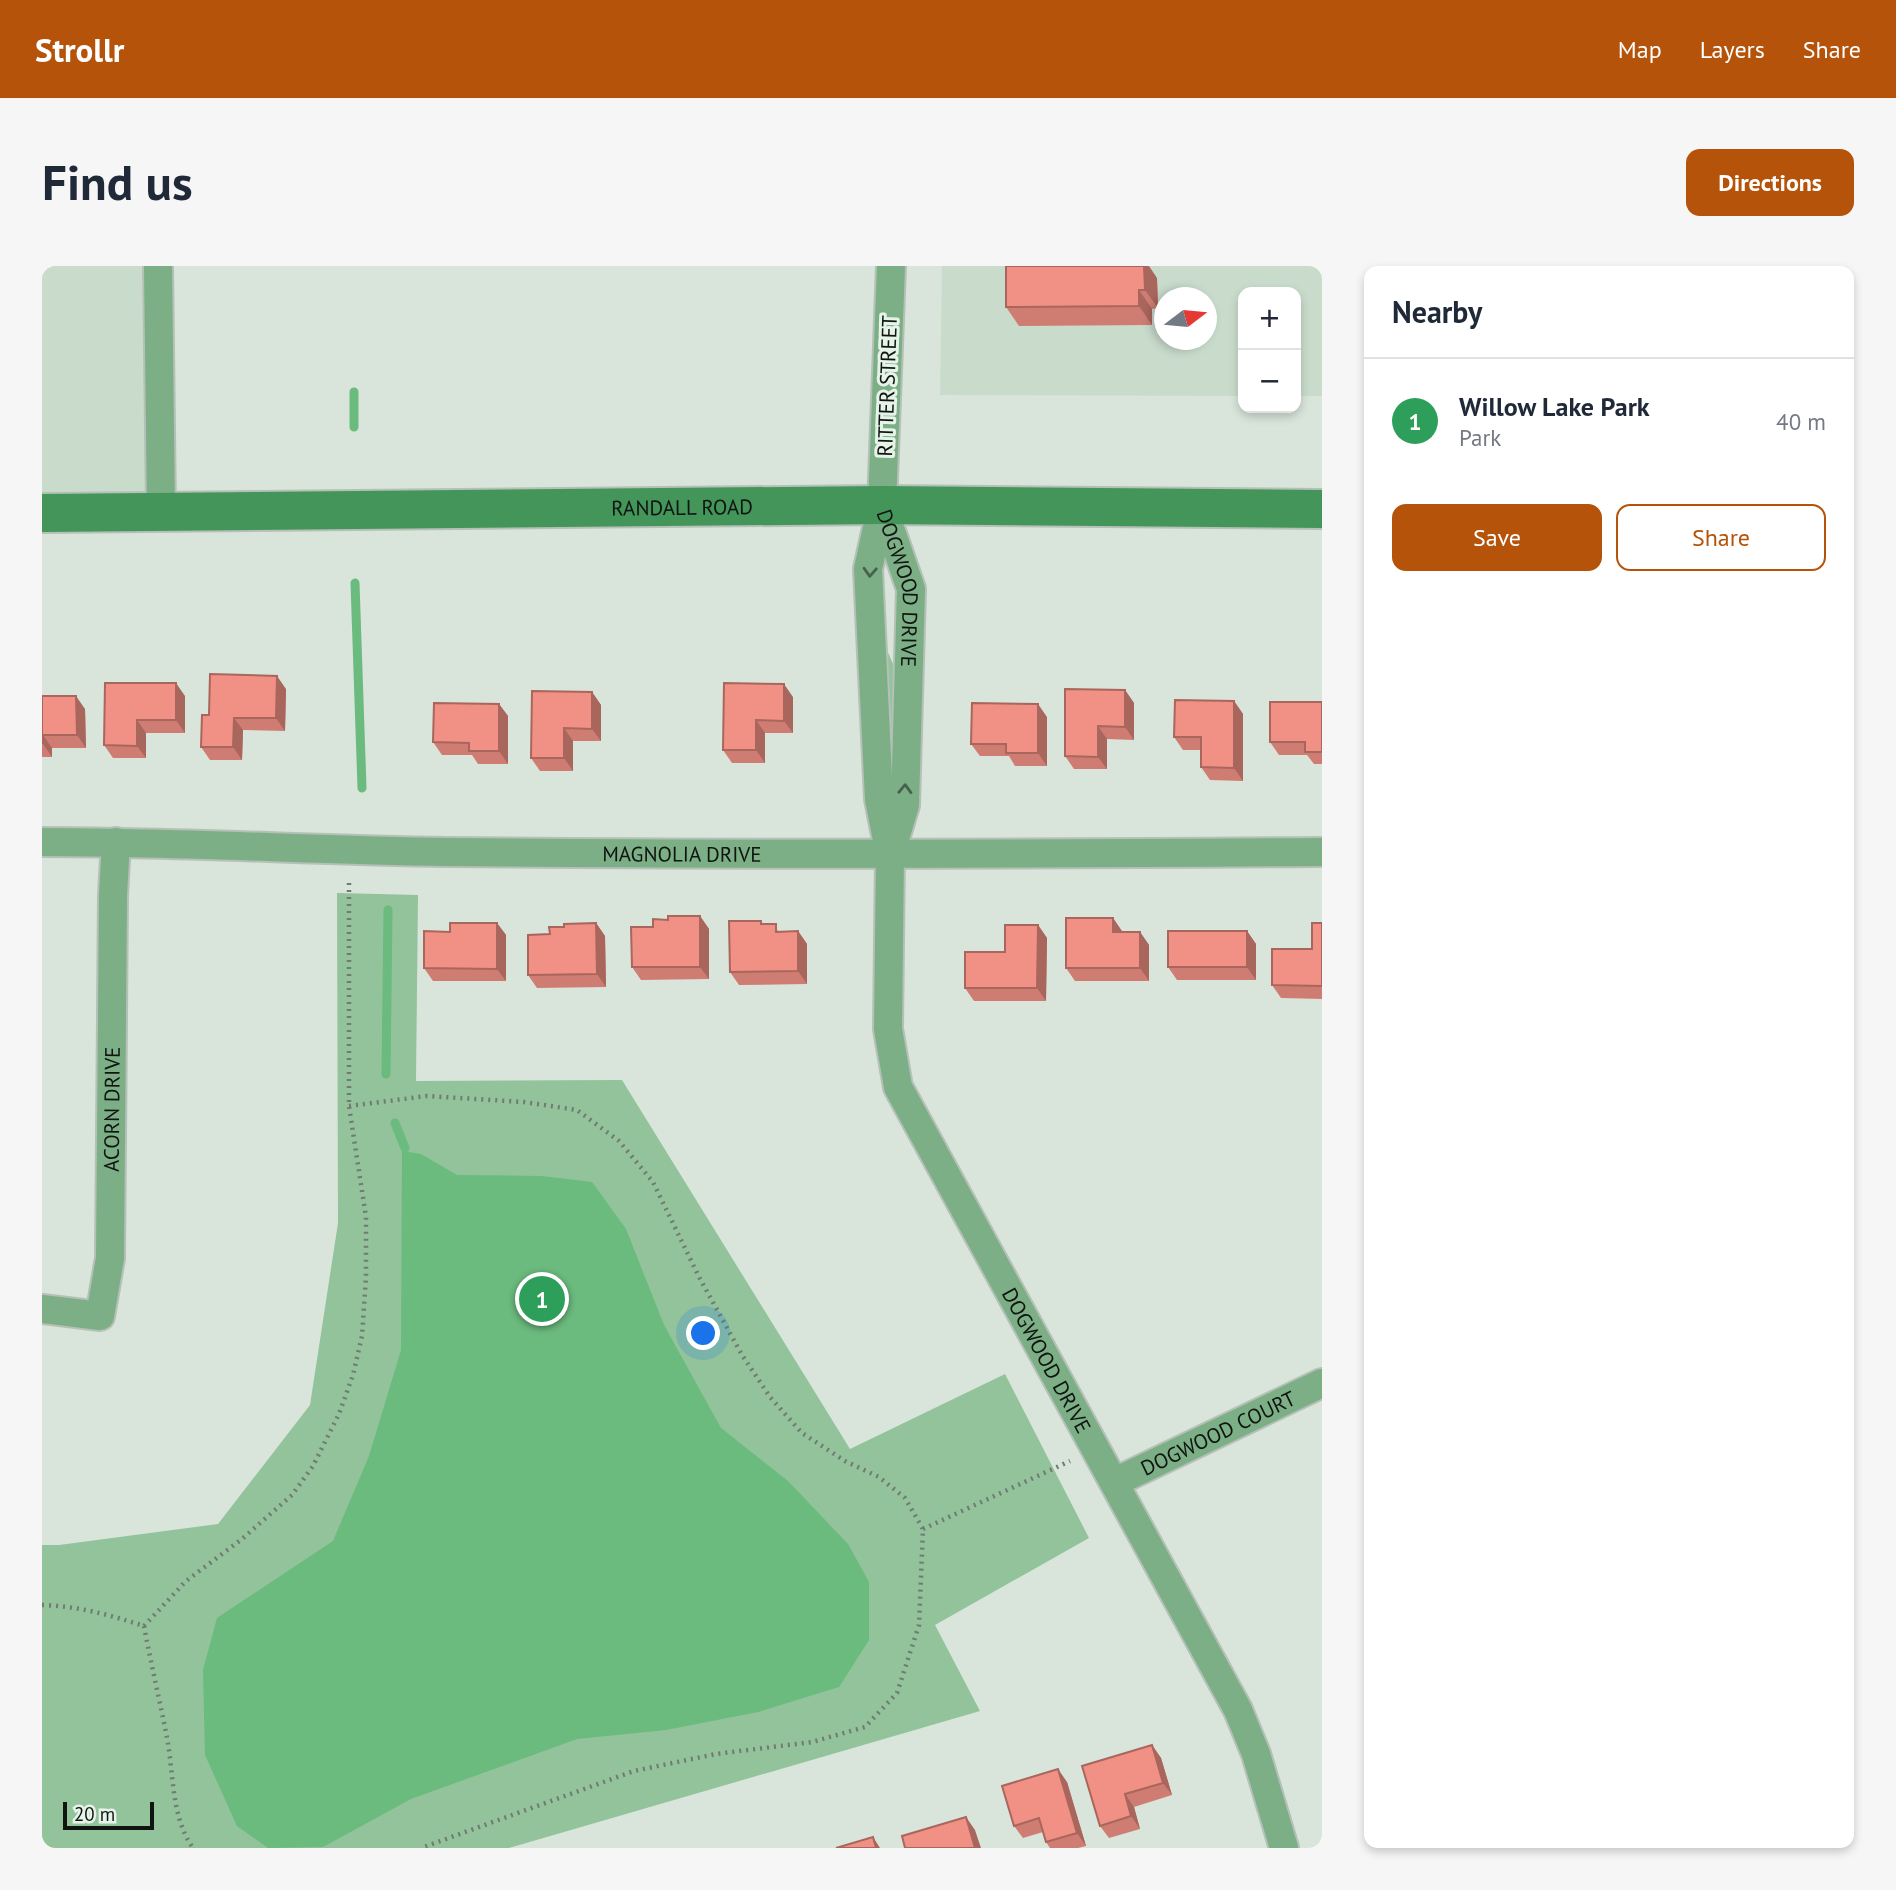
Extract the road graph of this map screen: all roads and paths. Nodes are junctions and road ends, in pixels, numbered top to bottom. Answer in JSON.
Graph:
{"nodes":[{"id":1,"x":158,"y":266,"type":"edge"},
{"id":2,"x":891,"y":266,"type":"edge"},
{"id":3,"x":882,"y":505,"type":"junction"},
{"id":4,"x":1322,"y":509,"type":"edge"},
{"id":5,"x":161,"y":512,"type":"junction"},
{"id":6,"x":42,"y":513,"type":"edge"},
{"id":7,"x":42,"y":842,"type":"edge"},
{"id":8,"x":116,"y":842,"type":"junction"},
{"id":9,"x":349,"y":849,"type":"junction"},
{"id":10,"x":1322,"y":852,"type":"edge"},
{"id":11,"x":890,"y":855,"type":"junction"},
{"id":12,"x":349,"y":1107,"type":"junction"},
{"id":13,"x":42,"y":1309,"type":"edge"},
{"id":14,"x":1322,"y":1383,"type":"edge"},
{"id":15,"x":1080,"y":1456,"type":"dead end"},
{"id":16,"x":1115,"y":1482,"type":"junction"},
{"id":17,"x":923,"y":1529,"type":"junction"},
{"id":18,"x":42,"y":1605,"type":"edge"},
{"id":19,"x":144,"y":1626,"type":"junction"},
{"id":20,"x":193,"y":1848,"type":"edge"},
{"id":21,"x":421,"y":1848,"type":"edge"},
{"id":22,"x":1284,"y":1848,"type":"edge"}],
"edges":[{"from":1,"to":5,"type":"street"},
{"from":2,"to":3,"type":"street","name":"RITTER STREET"},
{"from":3,"to":4,"type":"main road","name":"RANDALL ROAD"},
{"from":3,"to":5,"type":"main road","name":"RANDALL ROAD"},
{"from":3,"to":11,"type":"street","name":"DOGWOOD DRIVE","one_way":true},
{"from":11,"to":3,"type":"street","name":"DOGWOOD DRIVE","one_way":true},
{"from":5,"to":6,"type":"main road","name":"RANDALL ROAD"},
{"from":7,"to":8,"type":"street","name":"MAGNOLIA DRIVE"},
{"from":8,"to":9,"type":"street","name":"MAGNOLIA DRIVE"},
{"from":8,"to":13,"type":"street","name":"ACORN DRIVE"},
{"from":9,"to":11,"type":"street","name":"MAGNOLIA DRIVE"},
{"from":9,"to":12,"type":"path"},
{"from":10,"to":11,"type":"street","name":"MAGNOLIA DRIVE"},
{"from":11,"to":16,"type":"street","name":"DOGWOOD DRIVE"},
{"from":12,"to":17,"type":"path"},
{"from":12,"to":19,"type":"path"},
{"from":14,"to":16,"type":"street","name":"DOGWOOD COURT"},
{"from":15,"to":17,"type":"path"},
{"from":16,"to":22,"type":"street","name":"DOGWOOD DRIVE"},
{"from":17,"to":21,"type":"path"},
{"from":18,"to":19,"type":"path"},
{"from":19,"to":20,"type":"path"}]}
